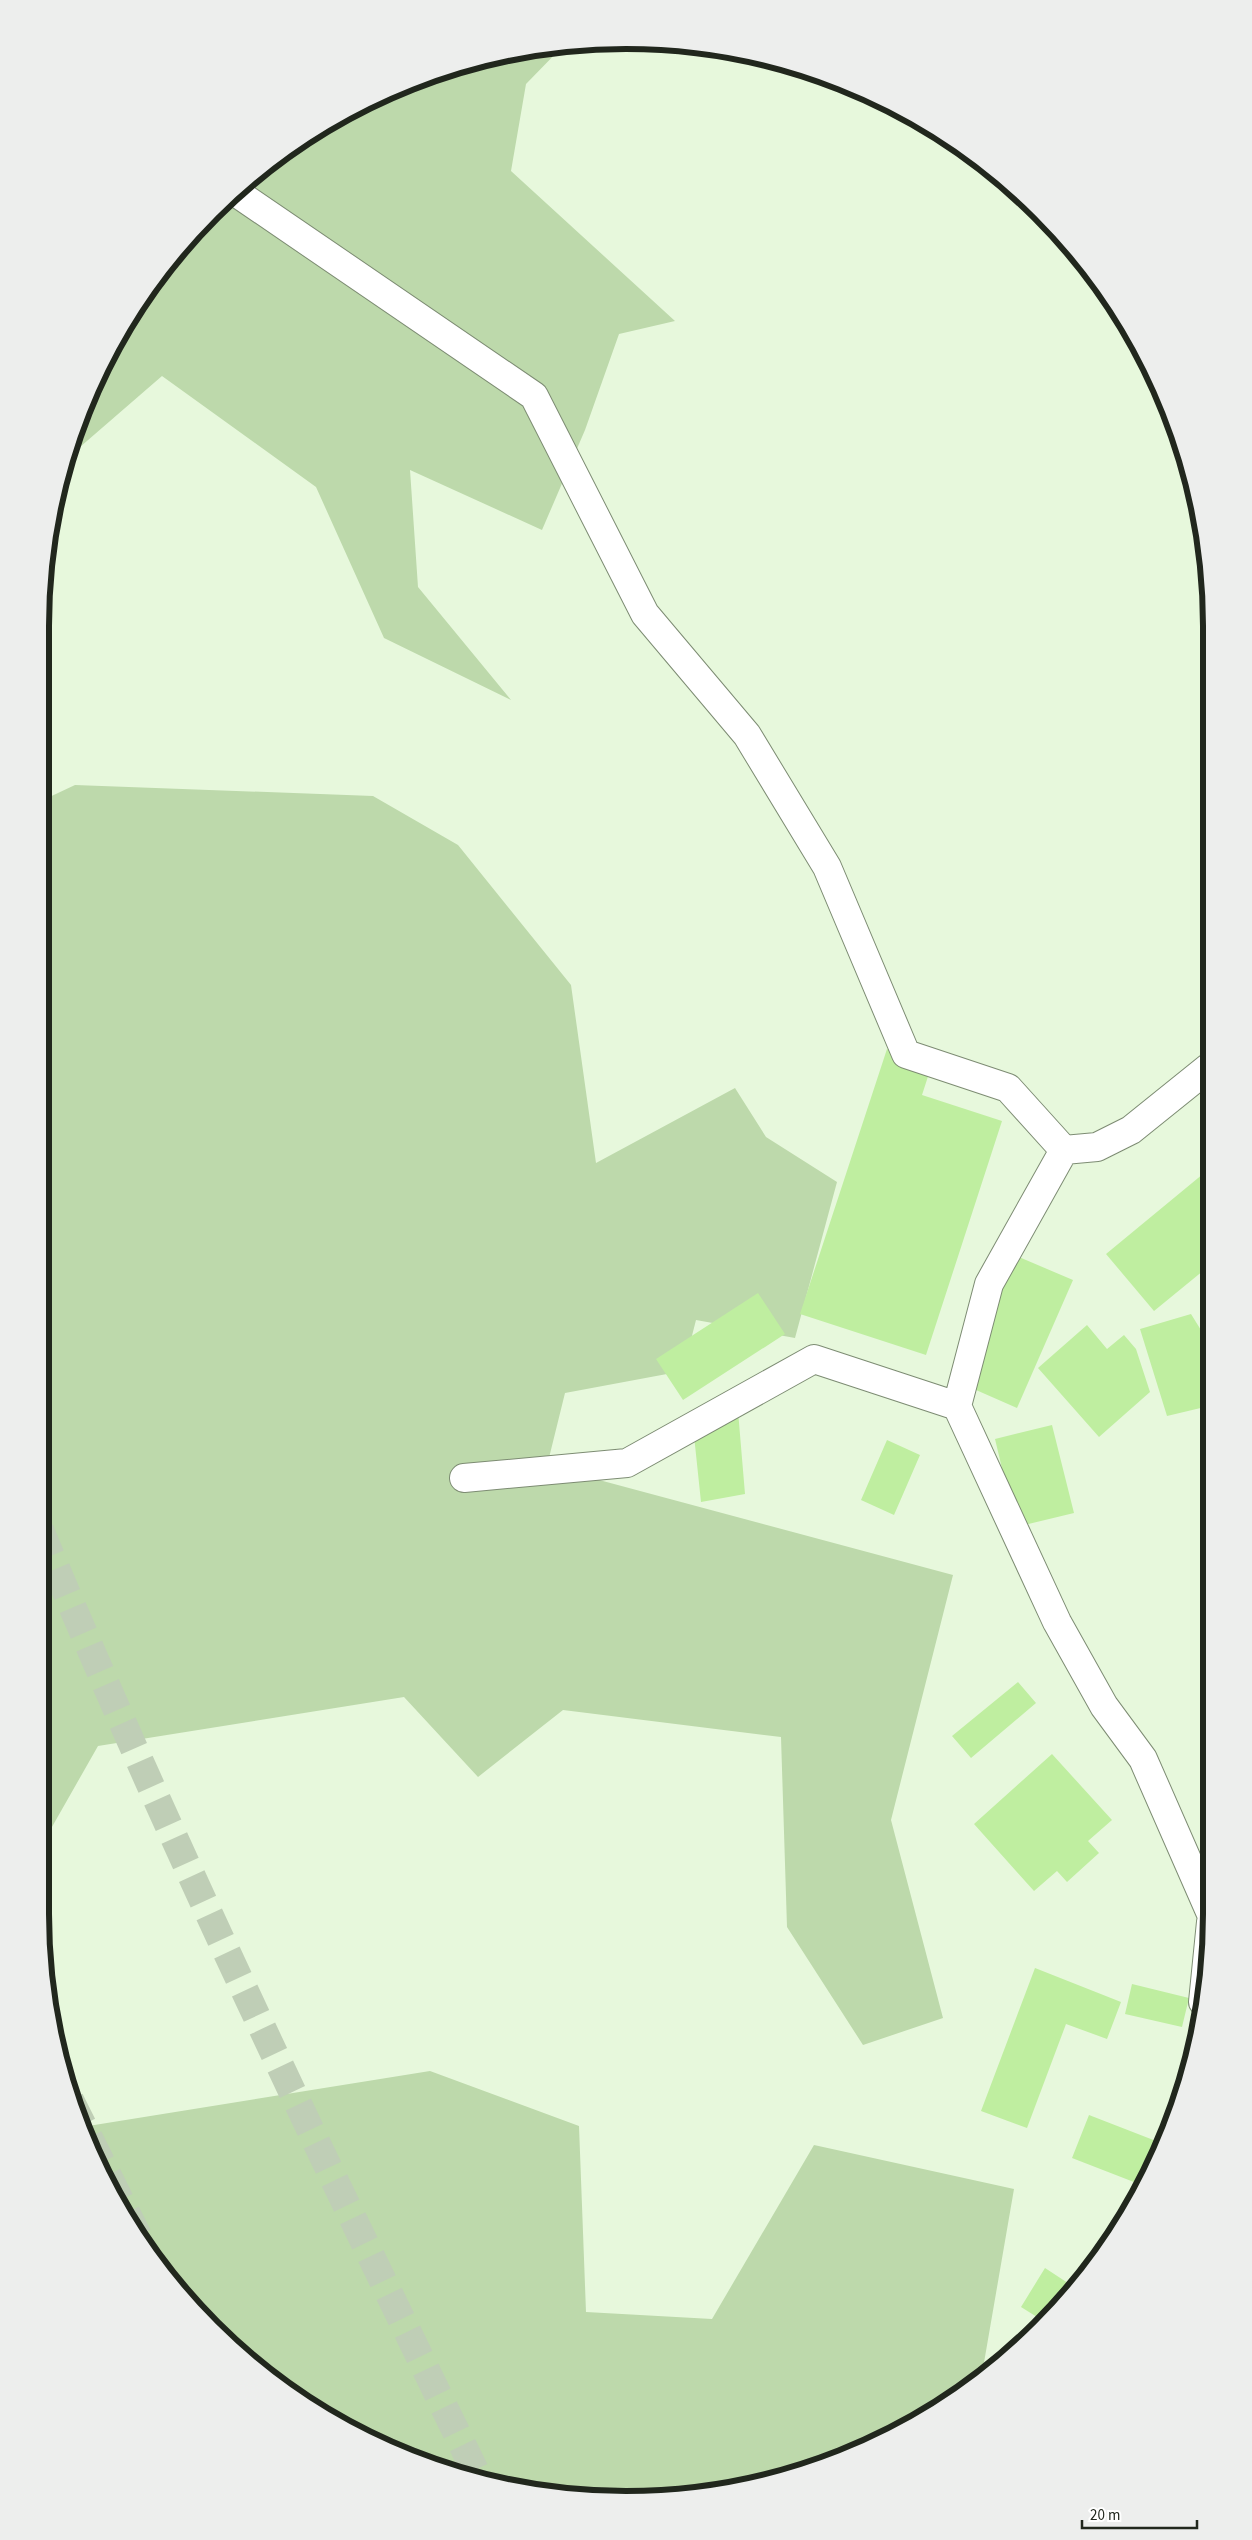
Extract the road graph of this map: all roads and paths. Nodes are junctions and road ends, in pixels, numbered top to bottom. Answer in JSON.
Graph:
{"nodes":[{"id":1,"x":241,"y":196,"type":"edge"},
{"id":2,"x":1203,"y":1072,"type":"edge"},
{"id":3,"x":1064,"y":1150,"type":"junction"},
{"id":4,"x":957,"y":1406,"type":"junction"},
{"id":5,"x":464,"y":1478,"type":"dead end"},
{"id":6,"x":1203,"y":1896,"type":"edge"}],
"edges":[{"from":1,"to":3,"type":"street"},
{"from":2,"to":3,"type":"street"},
{"from":3,"to":4,"type":"street"},
{"from":4,"to":5,"type":"street"},
{"from":4,"to":6,"type":"street"}]}
